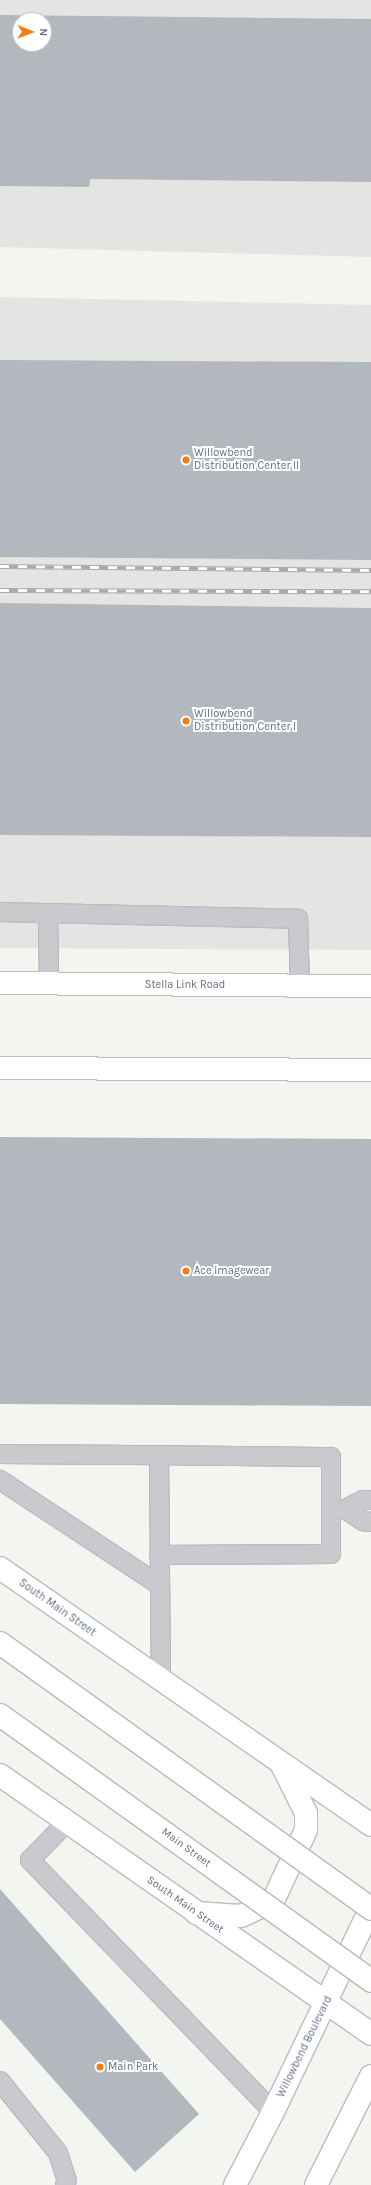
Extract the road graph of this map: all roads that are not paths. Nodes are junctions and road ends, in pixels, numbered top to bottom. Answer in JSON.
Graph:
{"nodes":[{"id":1,"x":0,"y":912,"type":"edge"},
{"id":2,"x":48,"y":913,"type":"junction"},
{"id":3,"x":0,"y":983,"type":"edge"},
{"id":4,"x":49,"y":984,"type":"junction"},
{"id":5,"x":300,"y":985,"type":"junction"},
{"id":6,"x":371,"y":986,"type":"edge"},
{"id":7,"x":0,"y":1068,"type":"edge"},
{"id":8,"x":371,"y":1070,"type":"edge"},
{"id":9,"x":0,"y":1454,"type":"edge"},
{"id":10,"x":159,"y":1455,"type":"junction"},
{"id":11,"x":0,"y":1480,"type":"edge"},
{"id":12,"x":371,"y":1500,"type":"edge"},
{"id":13,"x":338,"y":1509,"type":"junction"},
{"id":14,"x":371,"y":1522,"type":"edge"},
{"id":15,"x":159,"y":1555,"type":"junction"},
{"id":16,"x":0,"y":1568,"type":"edge"},
{"id":17,"x":159,"y":1586,"type":"junction"},
{"id":18,"x":0,"y":1643,"type":"edge"},
{"id":19,"x":161,"y":1680,"type":"junction"},
{"id":20,"x":0,"y":1715,"type":"edge"},
{"id":21,"x":281,"y":1764,"type":"junction"},
{"id":22,"x":0,"y":1775,"type":"edge"},
{"id":23,"x":67,"y":1822,"type":"junction"},
{"id":24,"x":371,"y":1825,"type":"edge"},
{"id":25,"x":371,"y":1908,"type":"edge"},
{"id":26,"x":196,"y":1913,"type":"junction"},
{"id":27,"x":371,"y":1981,"type":"edge"},
{"id":28,"x":326,"y":2004,"type":"junction"},
{"id":29,"x":371,"y":2034,"type":"edge"},
{"id":30,"x":371,"y":2076,"type":"edge"},
{"id":31,"x":0,"y":2081,"type":"edge"},
{"id":32,"x":273,"y":2112,"type":"junction"},
{"id":33,"x":65,"y":2185,"type":"edge"},
{"id":34,"x":234,"y":2185,"type":"edge"},
{"id":35,"x":316,"y":2185,"type":"edge"}],
"edges":[{"from":1,"to":2,"type":"lane"},
{"from":2,"to":4,"type":"lane"},
{"from":2,"to":5,"type":"lane"},
{"from":3,"to":4,"type":"main road","name":"Stella Link Road"},
{"from":4,"to":5,"type":"main road","name":"Stella Link Road"},
{"from":5,"to":6,"type":"main road","name":"Stella Link Road"},
{"from":7,"to":8,"type":"main road"},
{"from":9,"to":10,"type":"lane"},
{"from":10,"to":13,"type":"lane"},
{"from":10,"to":15,"type":"lane"},
{"from":11,"to":17,"type":"lane"},
{"from":12,"to":13,"type":"lane"},
{"from":13,"to":14,"type":"lane"},
{"from":13,"to":15,"type":"lane"},
{"from":15,"to":17,"type":"lane"},
{"from":16,"to":19,"type":"main road","name":"South Main Street"},
{"from":17,"to":19,"type":"lane"},
{"from":18,"to":25,"type":"main road","bridge":true},
{"from":19,"to":21,"type":"main road","name":"South Main Street"},
{"from":20,"to":27,"type":"main road","name":"Main Street","bridge":true},
{"from":21,"to":24,"type":"main road","name":"South Main Street"},
{"from":21,"to":26,"type":"main road"},
{"from":22,"to":23,"type":"main road","name":"South Main Street"},
{"from":23,"to":26,"type":"main road","name":"South Main Street"},
{"from":23,"to":32,"type":"lane"},
{"from":25,"to":28,"type":"main road","name":"Willowbend Boulevard"},
{"from":26,"to":28,"type":"main road","name":"South Main Street"},
{"from":28,"to":29,"type":"main road","name":"South Main Street"},
{"from":28,"to":32,"type":"main road","name":"Willowbend Boulevard"},
{"from":30,"to":35,"type":"main road"},
{"from":31,"to":33,"type":"lane"},
{"from":32,"to":34,"type":"main road","name":"Willowbend Boulevard"}]}
